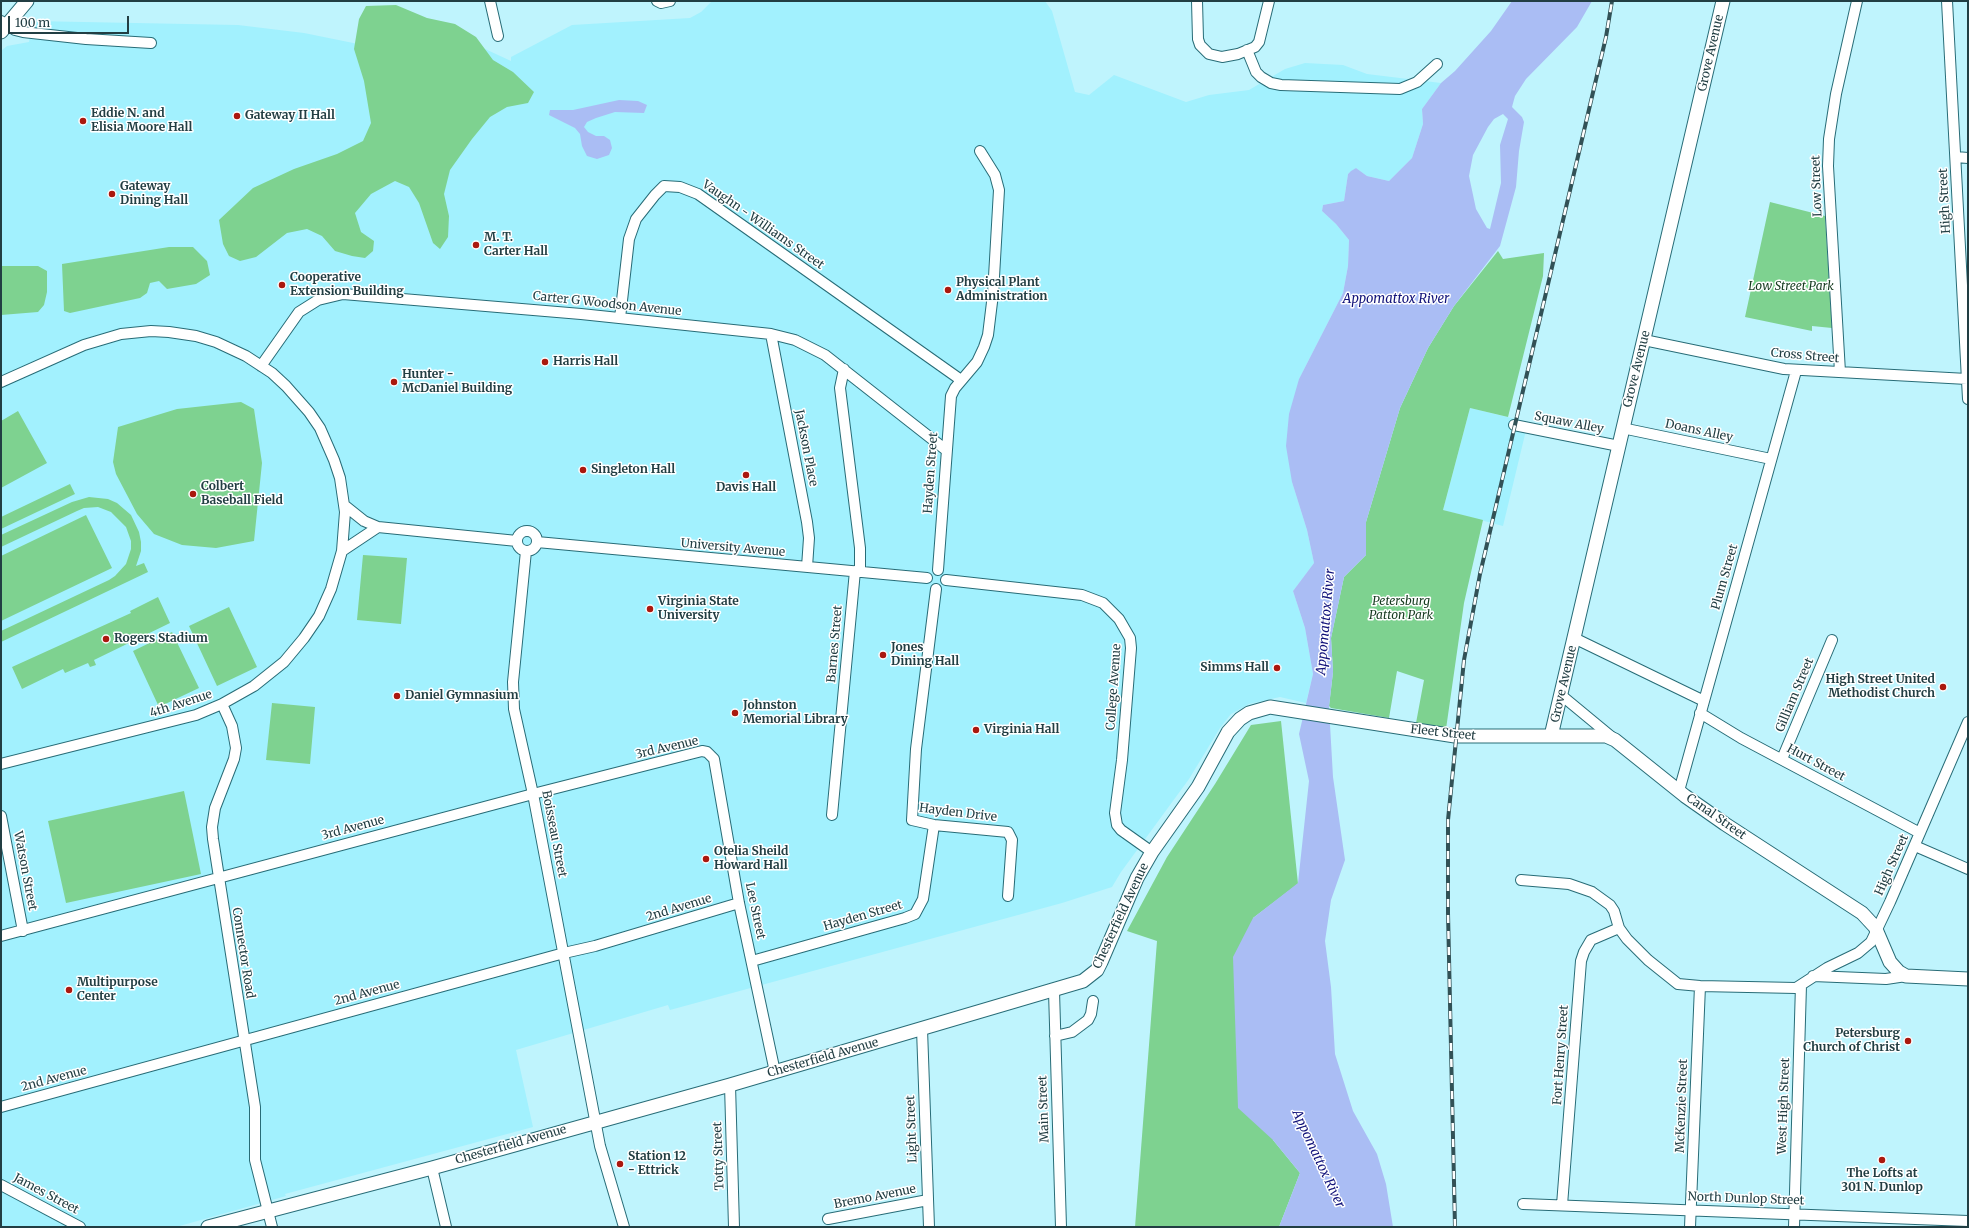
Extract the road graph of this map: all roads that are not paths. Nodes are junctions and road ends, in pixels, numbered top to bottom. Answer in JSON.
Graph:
{"nodes":[{"id":1,"x":27,"y":1,"type":"edge"},
{"id":2,"x":490,"y":1,"type":"edge"},
{"id":3,"x":657,"y":1,"type":"edge"},
{"id":4,"x":670,"y":1,"type":"edge"},
{"id":5,"x":1196,"y":1,"type":"edge"},
{"id":6,"x":1269,"y":1,"type":"edge"},
{"id":7,"x":1723,"y":1,"type":"edge"},
{"id":8,"x":1857,"y":1,"type":"edge"},
{"id":9,"x":1947,"y":1,"type":"edge"},
{"id":10,"x":3,"y":26,"type":"edge"},
{"id":11,"x":498,"y":36,"type":"dead end"},
{"id":12,"x":151,"y":43,"type":"dead end"},
{"id":13,"x":1247,"y":50,"type":"junction"},
{"id":14,"x":1437,"y":64,"type":"dead end"},
{"id":15,"x":980,"y":151,"type":"dead end"},
{"id":16,"x":1956,"y":157,"type":"junction"},
{"id":17,"x":1968,"y":158,"type":"edge"},
{"id":18,"x":620,"y":318,"type":"junction"},
{"id":19,"x":772,"y":334,"type":"junction"},
{"id":20,"x":1644,"y":340,"type":"junction"},
{"id":21,"x":261,"y":366,"type":"junction"},
{"id":22,"x":844,"y":369,"type":"junction"},
{"id":23,"x":1796,"y":371,"type":"junction"},
{"id":24,"x":1840,"y":372,"type":"junction"},
{"id":25,"x":1967,"y":379,"type":"junction"},
{"id":26,"x":961,"y":380,"type":"junction"},
{"id":27,"x":1,"y":382,"type":"edge"},
{"id":28,"x":1968,"y":399,"type":"edge"},
{"id":29,"x":1514,"y":425,"type":"dead end"},
{"id":30,"x":1622,"y":428,"type":"junction"},
{"id":31,"x":1619,"y":446,"type":"junction"},
{"id":32,"x":946,"y":450,"type":"junction"},
{"id":33,"x":1771,"y":459,"type":"junction"},
{"id":34,"x":344,"y":505,"type":"junction"},
{"id":35,"x":378,"y":527,"type":"junction"},
{"id":36,"x":517,"y":541,"type":"junction"},
{"id":37,"x":537,"y":542,"type":"junction"},
{"id":38,"x":342,"y":550,"type":"junction"},
{"id":39,"x":526,"y":551,"type":"junction"},
{"id":40,"x":807,"y":567,"type":"junction"},
{"id":41,"x":938,"y":570,"type":"junction"},
{"id":42,"x":858,"y":572,"type":"junction"},
{"id":43,"x":927,"y":578,"type":"junction"},
{"id":44,"x":946,"y":580,"type":"junction"},
{"id":45,"x":936,"y":590,"type":"junction"},
{"id":46,"x":1574,"y":638,"type":"junction"},
{"id":47,"x":1832,"y":640,"type":"dead end"},
{"id":48,"x":1561,"y":695,"type":"junction"},
{"id":49,"x":1704,"y":701,"type":"junction"},
{"id":50,"x":222,"y":704,"type":"junction"},
{"id":51,"x":1296,"y":710,"type":"joint"},
{"id":52,"x":1700,"y":713,"type":"junction"},
{"id":53,"x":1968,"y":722,"type":"edge"},
{"id":54,"x":1551,"y":736,"type":"junction"},
{"id":55,"x":1615,"y":740,"type":"junction"},
{"id":56,"x":711,"y":756,"type":"joint"},
{"id":57,"x":1782,"y":759,"type":"junction"},
{"id":58,"x":1,"y":764,"type":"edge"},
{"id":59,"x":1679,"y":791,"type":"junction"},
{"id":60,"x":533,"y":794,"type":"junction"},
{"id":61,"x":832,"y":815,"type":"dead end"},
{"id":62,"x":1,"y":816,"type":"edge"},
{"id":63,"x":934,"y":825,"type":"junction"},
{"id":64,"x":1920,"y":833,"type":"junction"},
{"id":65,"x":1915,"y":846,"type":"junction"},
{"id":66,"x":1152,"y":852,"type":"junction"},
{"id":67,"x":1968,"y":869,"type":"edge"},
{"id":68,"x":218,"y":877,"type":"junction"},
{"id":69,"x":1521,"y":880,"type":"dead end"},
{"id":70,"x":1008,"y":896,"type":"dead end"},
{"id":71,"x":739,"y":903,"type":"junction"},
{"id":72,"x":1619,"y":928,"type":"junction"},
{"id":73,"x":23,"y":930,"type":"junction"},
{"id":74,"x":1876,"y":930,"type":"junction"},
{"id":75,"x":1,"y":936,"type":"edge"},
{"id":76,"x":564,"y":953,"type":"junction"},
{"id":77,"x":752,"y":961,"type":"junction"},
{"id":78,"x":1813,"y":976,"type":"junction"},
{"id":79,"x":1906,"y":976,"type":"junction"},
{"id":80,"x":1968,"y":979,"type":"edge"},
{"id":81,"x":1801,"y":985,"type":"junction"},
{"id":82,"x":1700,"y":986,"type":"junction"},
{"id":83,"x":1054,"y":990,"type":"junction"},
{"id":84,"x":1093,"y":1001,"type":"dead end"},
{"id":85,"x":922,"y":1030,"type":"junction"},
{"id":86,"x":1055,"y":1036,"type":"junction"},
{"id":87,"x":244,"y":1040,"type":"junction"},
{"id":88,"x":775,"y":1072,"type":"junction"},
{"id":89,"x":730,"y":1084,"type":"junction"},
{"id":90,"x":1,"y":1107,"type":"edge"},
{"id":91,"x":596,"y":1121,"type":"junction"},
{"id":92,"x":432,"y":1168,"type":"junction"},
{"id":93,"x":1,"y":1185,"type":"edge"},
{"id":94,"x":928,"y":1200,"type":"junction"},
{"id":95,"x":1523,"y":1204,"type":"dead end"},
{"id":96,"x":1562,"y":1205,"type":"junction"},
{"id":97,"x":1691,"y":1210,"type":"junction"},
{"id":98,"x":267,"y":1211,"type":"junction"},
{"id":99,"x":1794,"y":1214,"type":"junction"},
{"id":100,"x":828,"y":1219,"type":"dead end"},
{"id":101,"x":1968,"y":1221,"type":"edge"},
{"id":102,"x":1899,"y":1222,"type":"edge"},
{"id":103,"x":80,"y":1227,"type":"edge"},
{"id":104,"x":208,"y":1227,"type":"edge"},
{"id":105,"x":272,"y":1227,"type":"edge"},
{"id":106,"x":446,"y":1227,"type":"edge"},
{"id":107,"x":624,"y":1227,"type":"edge"},
{"id":108,"x":734,"y":1227,"type":"edge"},
{"id":109,"x":929,"y":1227,"type":"edge"},
{"id":110,"x":1060,"y":1227,"type":"edge"},
{"id":111,"x":1690,"y":1227,"type":"edge"},
{"id":112,"x":1794,"y":1227,"type":"edge"}],
"edges":[{"from":1,"to":10,"type":"main road"},
{"from":2,"to":11,"type":"street"},
{"from":3,"to":4,"type":"street"},
{"from":5,"to":13,"type":"street"},
{"from":6,"to":13,"type":"street"},
{"from":7,"to":20,"type":"main road","name":"Grove Avenue"},
{"from":8,"to":24,"type":"street","name":"Low Street"},
{"from":9,"to":16,"type":"street","name":"High Street"},
{"from":10,"to":12,"type":"street"},
{"from":13,"to":14,"type":"street"},
{"from":15,"to":26,"type":"street","name":"Hayden Street"},
{"from":16,"to":17,"type":"street"},
{"from":16,"to":25,"type":"street","name":"High Street"},
{"from":18,"to":19,"type":"street","name":"Carter G Woodson Avenue"},
{"from":18,"to":21,"type":"street","name":"Carter G Woodson Avenue"},
{"from":18,"to":26,"type":"street","name":"Vaughn - Williams Street"},
{"from":19,"to":22,"type":"street","name":"Carter G Woodson Avenue"},
{"from":19,"to":40,"type":"street","name":"Jackson Place"},
{"from":20,"to":23,"type":"street","name":"Cross Street"},
{"from":20,"to":30,"type":"main road","name":"Grove Avenue"},
{"from":21,"to":27,"type":"street","name":"4th Avenue"},
{"from":21,"to":34,"type":"street","name":"4th Avenue"},
{"from":22,"to":32,"type":"street","name":"Carter G Woodson Avenue"},
{"from":22,"to":42,"type":"street","name":"Barnes Street"},
{"from":23,"to":24,"type":"street","name":"Cross Street"},
{"from":23,"to":33,"type":"street","name":"Plum Street"},
{"from":24,"to":25,"type":"street","name":"Cross Street"},
{"from":25,"to":28,"type":"street","name":"High Street"},
{"from":26,"to":32,"type":"street","name":"Hayden Street"},
{"from":29,"to":31,"type":"street","name":"Squaw Alley"},
{"from":30,"to":31,"type":"main road","name":"Grove Avenue"},
{"from":30,"to":33,"type":"street","name":"Doans Alley"},
{"from":31,"to":46,"type":"main road","name":"Grove Avenue"},
{"from":32,"to":41,"type":"street","name":"Hayden Street"},
{"from":33,"to":49,"type":"street","name":"Plum Street"},
{"from":34,"to":35,"type":"street"},
{"from":34,"to":38,"type":"street","name":"4th Avenue"},
{"from":35,"to":36,"type":"street"},
{"from":35,"to":38,"type":"street"},
{"from":36,"to":37,"type":"street","name":"University Avenue"},
{"from":36,"to":39,"type":"street"},
{"from":37,"to":39,"type":"street"},
{"from":37,"to":40,"type":"street","name":"University Avenue"},
{"from":38,"to":50,"type":"street","name":"4th Avenue"},
{"from":39,"to":60,"type":"street","name":"Boisseau Street"},
{"from":40,"to":42,"type":"street","name":"University Avenue"},
{"from":41,"to":43,"type":"street"},
{"from":41,"to":44,"type":"street"},
{"from":42,"to":43,"type":"street","name":"University Avenue"},
{"from":42,"to":61,"type":"street","name":"Barnes Street"},
{"from":43,"to":45,"type":"street"},
{"from":44,"to":45,"type":"street"},
{"from":44,"to":66,"type":"street","name":"College Avenue"},
{"from":45,"to":63,"type":"street","name":"Hayden Drive"},
{"from":46,"to":48,"type":"main road","name":"Grove Avenue"},
{"from":46,"to":49,"type":"street"},
{"from":47,"to":57,"type":"street","name":"Gilliam Street"},
{"from":48,"to":54,"type":"main road","name":"Grove Avenue"},
{"from":48,"to":55,"type":"street","name":"Canal Street"},
{"from":49,"to":52,"type":"street","name":"Plum Street"},
{"from":50,"to":58,"type":"street","name":"4th Avenue"},
{"from":50,"to":68,"type":"street","name":"Connector Road"},
{"from":51,"to":54,"type":"main road","name":"Fleet Street"},
{"from":51,"to":66,"type":"main road","name":"Chesterfield Avenue"},
{"from":52,"to":57,"type":"street","name":"Hurt Street"},
{"from":52,"to":59,"type":"street","name":"Plum Street"},
{"from":53,"to":64,"type":"street","name":"High Street"},
{"from":54,"to":55,"type":"main road","name":"Fleet Street"},
{"from":55,"to":59,"type":"main road","name":"Canal Street"},
{"from":56,"to":60,"type":"street","name":"3rd Avenue"},
{"from":56,"to":71,"type":"street","name":"Lee Street"},
{"from":57,"to":64,"type":"street","name":"Hurt Street"},
{"from":59,"to":74,"type":"main road","name":"Canal Street"},
{"from":60,"to":68,"type":"street","name":"3rd Avenue"},
{"from":60,"to":76,"type":"street","name":"Boisseau Street"},
{"from":62,"to":73,"type":"street","name":"Watson Street"},
{"from":63,"to":70,"type":"street","name":"Hayden Drive"},
{"from":63,"to":77,"type":"street","name":"Hayden Street"},
{"from":64,"to":65,"type":"street","name":"High Street"},
{"from":65,"to":67,"type":"street"},
{"from":65,"to":74,"type":"street","name":"High Street"},
{"from":66,"to":83,"type":"main road","name":"Chesterfield Avenue"},
{"from":68,"to":73,"type":"street","name":"3rd Avenue"},
{"from":68,"to":87,"type":"street","name":"Connector Road"},
{"from":69,"to":72,"type":"street"},
{"from":71,"to":76,"type":"street","name":"2nd Avenue"},
{"from":71,"to":77,"type":"street","name":"Lee Street"},
{"from":72,"to":82,"type":"street"},
{"from":72,"to":96,"type":"street","name":"Fort Henry Street"},
{"from":73,"to":75,"type":"street","name":"3rd Avenue"},
{"from":74,"to":78,"type":"street","name":"High Street"},
{"from":74,"to":79,"type":"main road","name":"Canal Street"},
{"from":76,"to":87,"type":"street","name":"2nd Avenue"},
{"from":76,"to":91,"type":"street","name":"Boisseau Street"},
{"from":77,"to":88,"type":"street","name":"Lee Street"},
{"from":78,"to":79,"type":"street"},
{"from":78,"to":81,"type":"street","name":"High Street"},
{"from":79,"to":80,"type":"main road"},
{"from":81,"to":82,"type":"street"},
{"from":81,"to":99,"type":"street","name":"West High Street"},
{"from":82,"to":97,"type":"street","name":"McKenzie Street"},
{"from":83,"to":85,"type":"main road","name":"Chesterfield Avenue"},
{"from":83,"to":86,"type":"street","name":"Main Street"},
{"from":84,"to":86,"type":"street"},
{"from":85,"to":88,"type":"main road","name":"Chesterfield Avenue"},
{"from":85,"to":94,"type":"street","name":"Light Street"},
{"from":86,"to":110,"type":"street","name":"Main Street"},
{"from":87,"to":90,"type":"street","name":"2nd Avenue"},
{"from":87,"to":98,"type":"street","name":"Connector Road"},
{"from":88,"to":89,"type":"main road","name":"Chesterfield Avenue"},
{"from":89,"to":91,"type":"main road","name":"Chesterfield Avenue"},
{"from":89,"to":108,"type":"street","name":"Totty Street"},
{"from":91,"to":92,"type":"main road","name":"Chesterfield Avenue"},
{"from":91,"to":107,"type":"street","name":"Boisseau Street"},
{"from":92,"to":98,"type":"main road","name":"Chesterfield Avenue"},
{"from":92,"to":106,"type":"street"},
{"from":93,"to":103,"type":"street","name":"James Street"},
{"from":94,"to":100,"type":"street","name":"Bremo Avenue"},
{"from":94,"to":109,"type":"street","name":"Light Street"},
{"from":95,"to":96,"type":"street","name":"North Dunlop Street"},
{"from":96,"to":97,"type":"street","name":"North Dunlop Street"},
{"from":97,"to":99,"type":"street","name":"North Dunlop Street"},
{"from":97,"to":111,"type":"street","name":"McKenzie Street"},
{"from":98,"to":104,"type":"main road","name":"Chesterfield Avenue"},
{"from":98,"to":105,"type":"street","name":"Connector Road"},
{"from":99,"to":102,"type":"street","name":"North Dunlop Street"},
{"from":99,"to":112,"type":"street","name":"West High Street"},
{"from":101,"to":102,"type":"street","name":"North Dunlop Street"}]}
